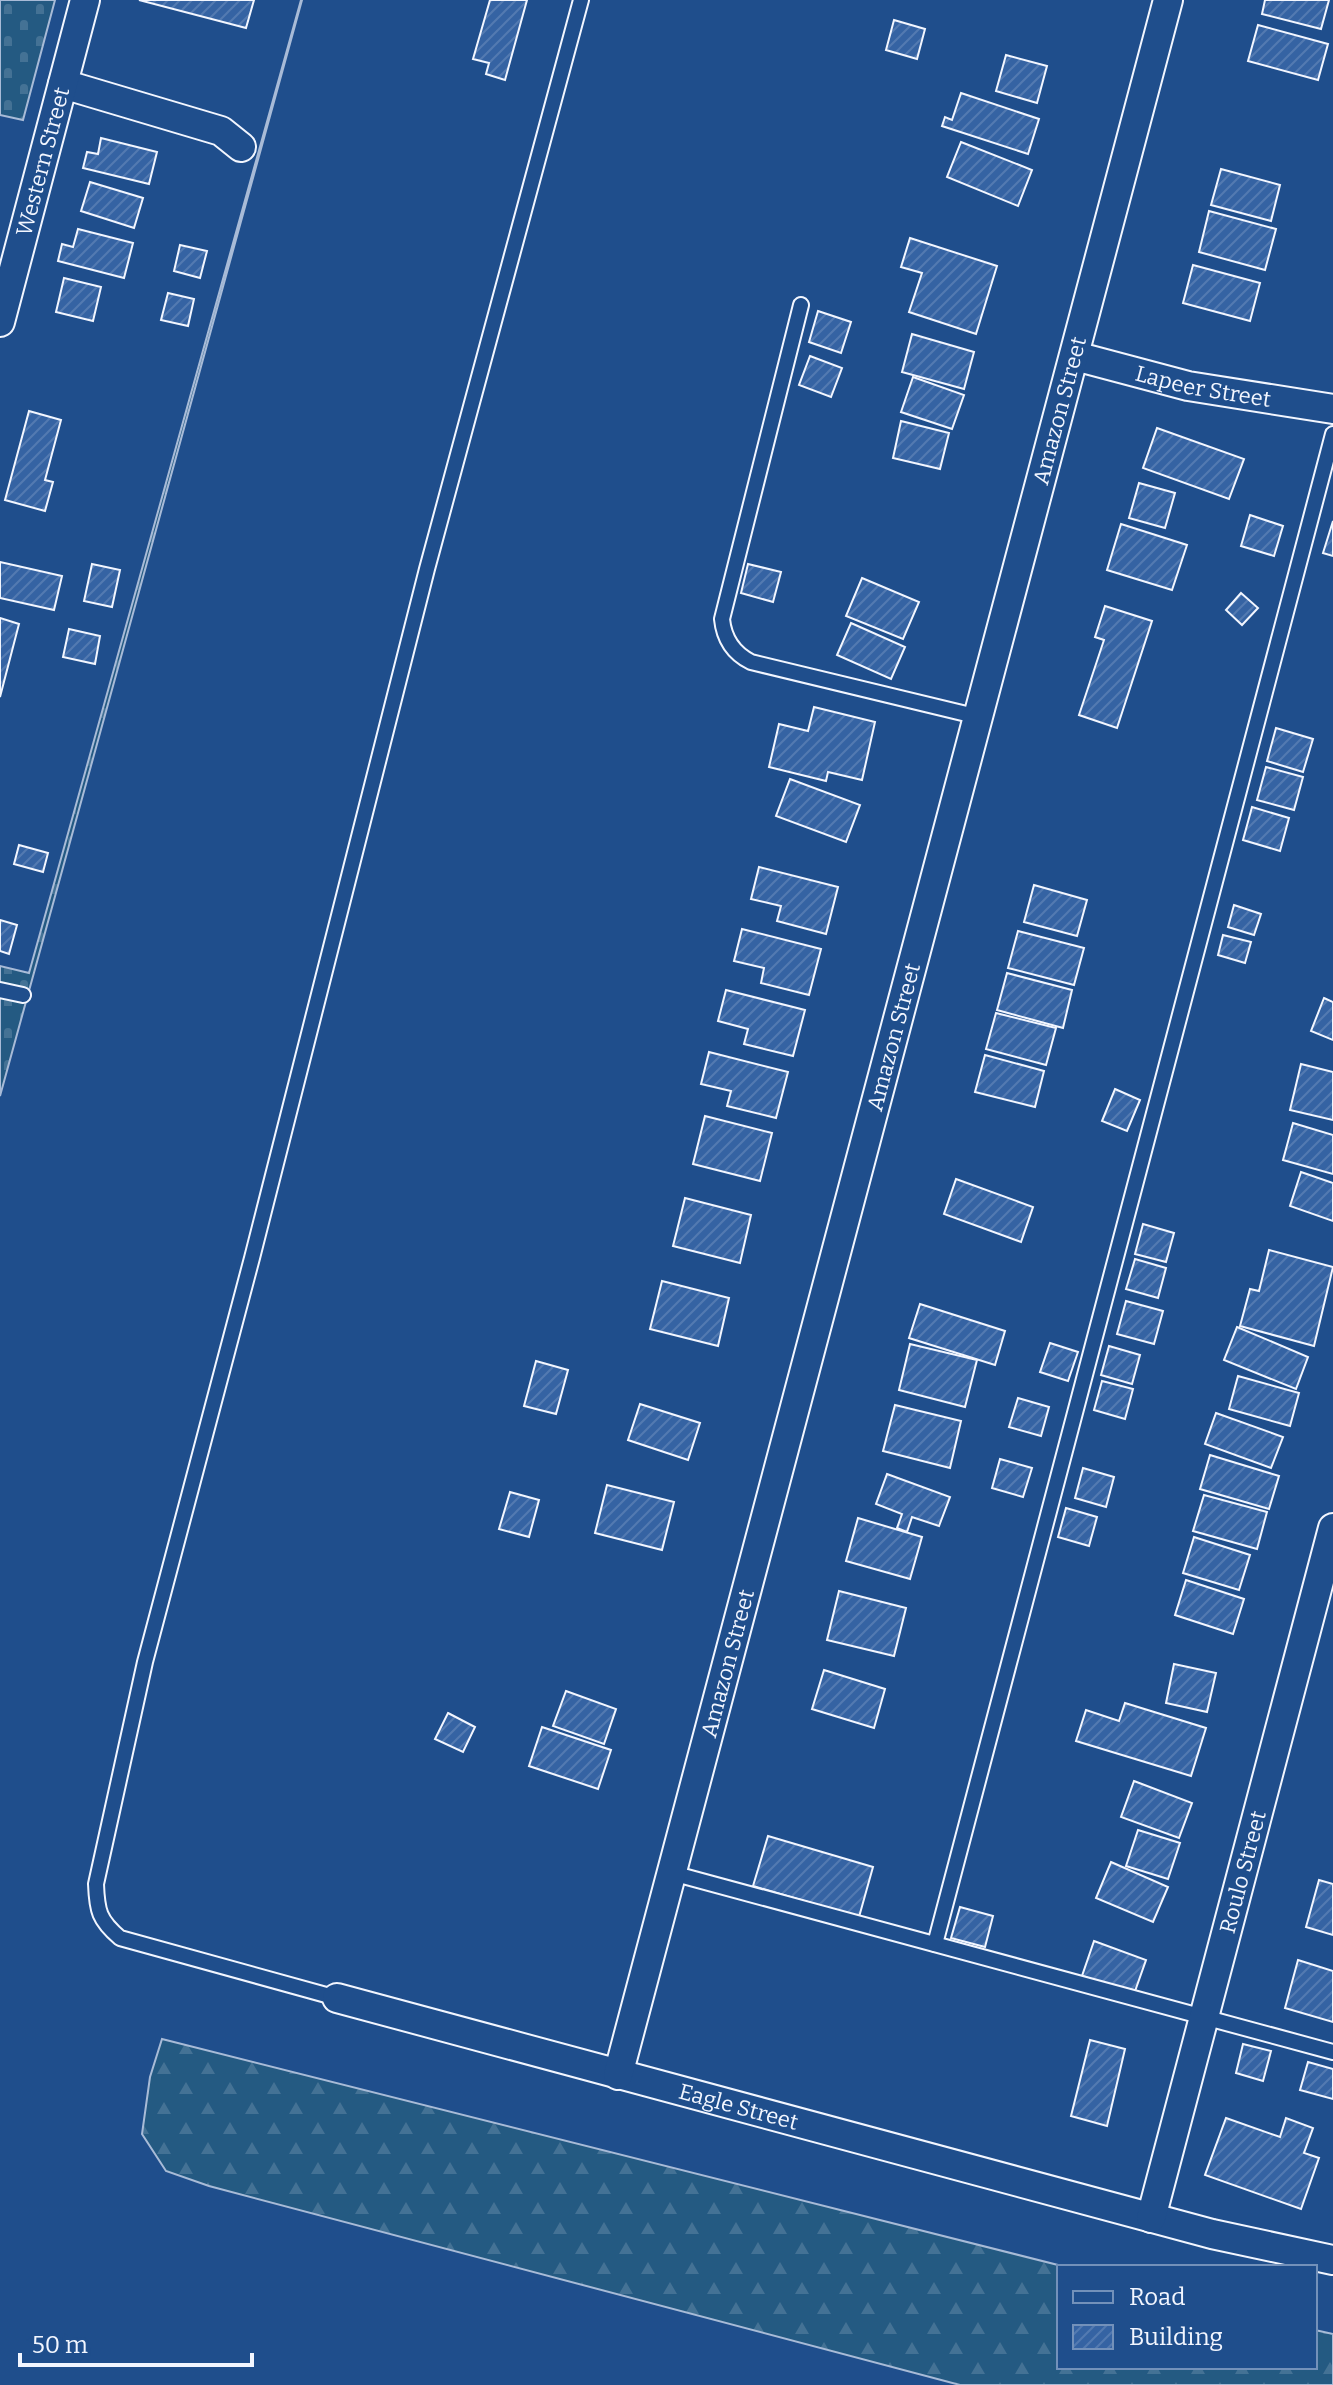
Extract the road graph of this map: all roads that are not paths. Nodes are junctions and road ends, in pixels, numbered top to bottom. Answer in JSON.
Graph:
{"nodes":[{"id":1,"x":85,"y":0,"type":"edge"},
{"id":2,"x":581,"y":0,"type":"edge"},
{"id":3,"x":1168,"y":0,"type":"edge"},
{"id":4,"x":63,"y":84,"type":"junction"},
{"id":5,"x":241,"y":147,"type":"dead end"},
{"id":6,"x":801,"y":305,"type":"dead end"},
{"id":7,"x":0,"y":322,"type":"edge"},
{"id":8,"x":1075,"y":356,"type":"junction"},
{"id":9,"x":1333,"y":409,"type":"edge"},
{"id":10,"x":1333,"y":434,"type":"edge"},
{"id":11,"x":979,"y":717,"type":"junction"},
{"id":12,"x":0,"y":990,"type":"edge"},
{"id":13,"x":23,"y":995,"type":"dead end"},
{"id":14,"x":1333,"y":1528,"type":"edge"},
{"id":15,"x":672,"y":1873,"type":"junction"},
{"id":16,"x":935,"y":1944,"type":"junction"},
{"id":17,"x":337,"y":1998,"type":"joint"},
{"id":18,"x":1204,"y":2017,"type":"junction"},
{"id":19,"x":1333,"y":2052,"type":"edge"},
{"id":20,"x":618,"y":2075,"type":"junction"},
{"id":21,"x":1151,"y":2218,"type":"junction"},
{"id":22,"x":1333,"y":2260,"type":"edge"}],
"edges":[{"from":1,"to":4,"type":"street","name":"Western Street"},
{"from":2,"to":17,"type":"lane","name":"Eagle Street"},
{"from":3,"to":8,"type":"street","name":"Amazon Street"},
{"from":4,"to":5,"type":"street"},
{"from":4,"to":7,"type":"street","name":"Western Street"},
{"from":6,"to":11,"type":"lane"},
{"from":8,"to":9,"type":"street","name":"Lapeer Street"},
{"from":8,"to":11,"type":"street","name":"Amazon Street"},
{"from":10,"to":16,"type":"lane"},
{"from":11,"to":15,"type":"street","name":"Amazon Street"},
{"from":12,"to":13,"type":"lane"},
{"from":14,"to":18,"type":"street","name":"Roulo Street"},
{"from":15,"to":16,"type":"lane"},
{"from":15,"to":20,"type":"street","name":"Amazon Street"},
{"from":16,"to":18,"type":"lane"},
{"from":17,"to":20,"type":"street","name":"Eagle Street"},
{"from":18,"to":19,"type":"lane"},
{"from":18,"to":21,"type":"street","name":"Roulo Street"},
{"from":20,"to":21,"type":"street","name":"Eagle Street"},
{"from":21,"to":22,"type":"street","name":"Eagle Street"}]}
